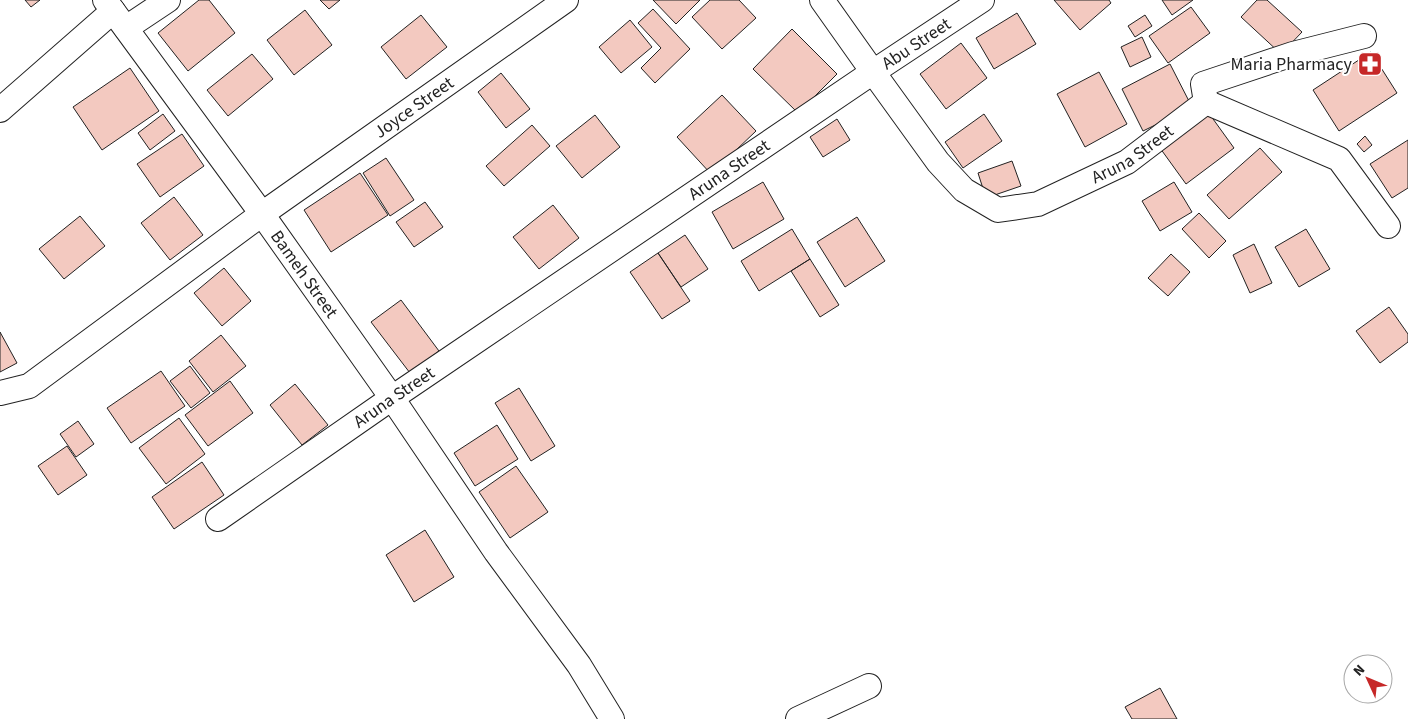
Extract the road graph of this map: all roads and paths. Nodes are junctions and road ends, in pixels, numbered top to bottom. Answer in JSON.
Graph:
{"nodes":[{"id":1,"x":168,"y":0,"type":"edge"},
{"id":2,"x":566,"y":0,"type":"edge"},
{"id":3,"x":822,"y":0,"type":"edge"},
{"id":4,"x":982,"y":0,"type":"edge"},
{"id":5,"x":115,"y":13,"type":"edge"},
{"id":6,"x":1364,"y":36,"type":"dead end"},
{"id":7,"x":873,"y":72,"type":"junction"},
{"id":8,"x":1205,"y":93,"type":"junction"},
{"id":9,"x":0,"y":110,"type":"edge"},
{"id":10,"x":262,"y":214,"type":"junction"},
{"id":11,"x":1388,"y":226,"type":"dead end"},
{"id":12,"x":0,"y":393,"type":"edge"},
{"id":13,"x":392,"y":398,"type":"junction"},
{"id":14,"x":218,"y":519,"type":"dead end"},
{"id":15,"x":870,"y":686,"type":"dead end"},
{"id":16,"x":612,"y":719,"type":"edge"},
{"id":17,"x":798,"y":719,"type":"edge"}],
"edges":[{"from":1,"to":5,"type":"street"},
{"from":2,"to":10,"type":"street","name":"Joyce Street"},
{"from":3,"to":7,"type":"street","name":"Abu Street"},
{"from":4,"to":7,"type":"street","name":"Abu Street"},
{"from":5,"to":9,"type":"street"},
{"from":5,"to":10,"type":"street","name":"Bameh Street"},
{"from":6,"to":8,"type":"street","name":"Aruna Street"},
{"from":7,"to":8,"type":"street","name":"Aruna Street"},
{"from":7,"to":13,"type":"street","name":"Aruna Street"},
{"from":8,"to":11,"type":"street"},
{"from":10,"to":12,"type":"street","name":"Joyce Street"},
{"from":10,"to":13,"type":"street","name":"Bameh Street"},
{"from":13,"to":14,"type":"street","name":"Aruna Street"},
{"from":13,"to":16,"type":"street","name":"Bameh Street"},
{"from":15,"to":17,"type":"street"}]}
